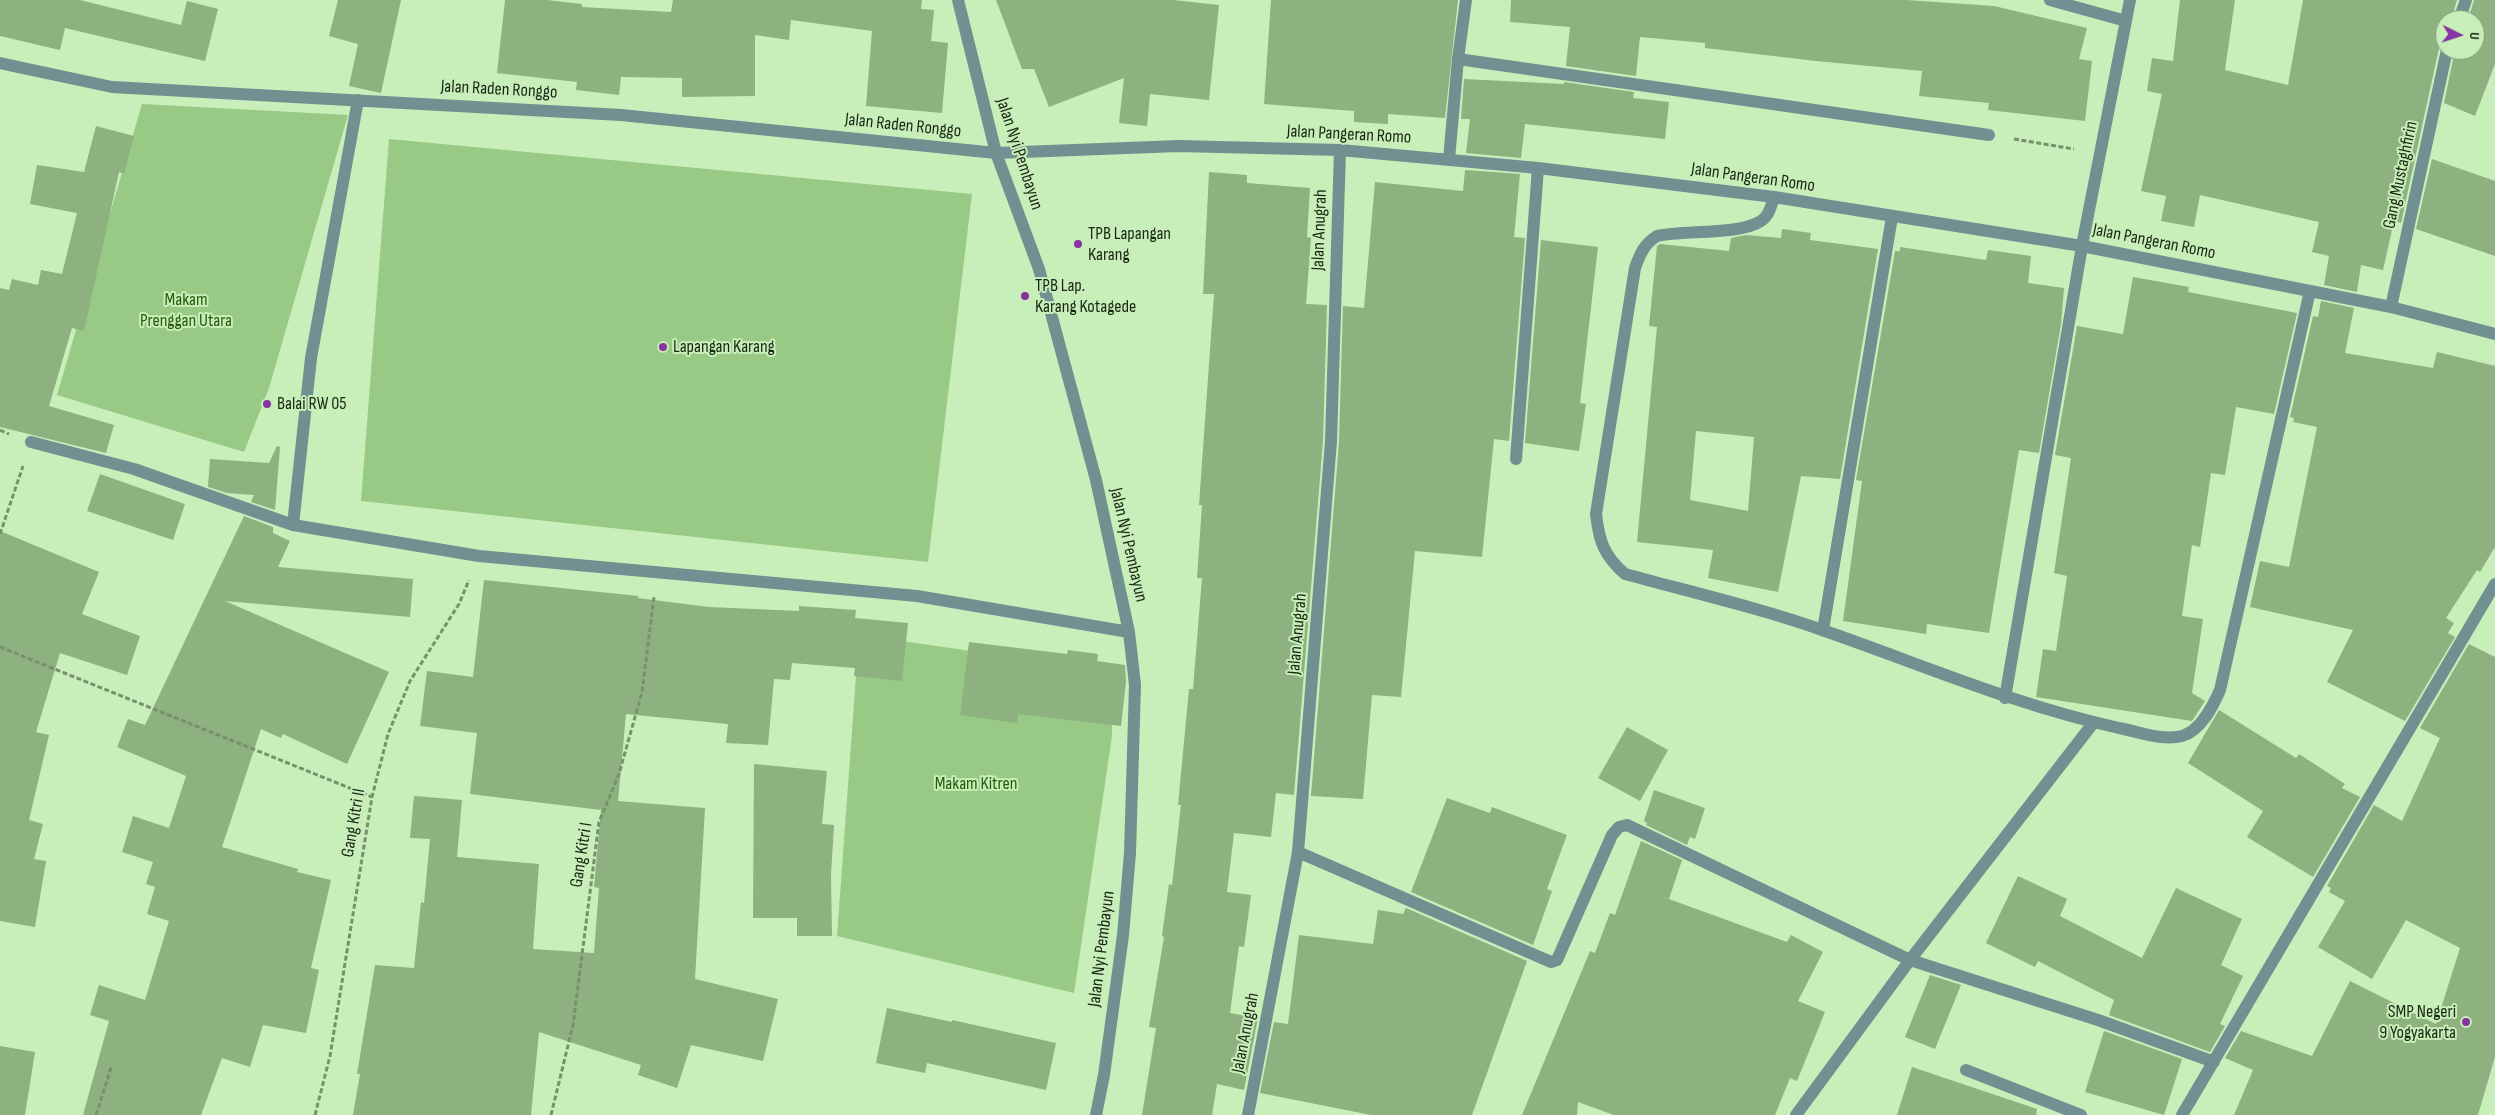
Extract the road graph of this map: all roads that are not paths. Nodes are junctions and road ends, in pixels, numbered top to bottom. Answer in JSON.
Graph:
{"nodes":[{"id":1,"x":958,"y":0,"type":"edge"},
{"id":2,"x":1466,"y":0,"type":"edge"},
{"id":3,"x":2050,"y":0,"type":"edge"},
{"id":4,"x":2130,"y":0,"type":"edge"},
{"id":5,"x":2126,"y":21,"type":"junction"},
{"id":6,"x":1458,"y":59,"type":"junction"},
{"id":7,"x":2446,"y":60,"type":"edge"},
{"id":8,"x":0,"y":62,"type":"edge"},
{"id":9,"x":358,"y":100,"type":"junction"},
{"id":10,"x":1989,"y":135,"type":"road end"},
{"id":11,"x":1340,"y":150,"type":"junction"},
{"id":12,"x":996,"y":153,"type":"junction"},
{"id":13,"x":1450,"y":159,"type":"junction"},
{"id":14,"x":1538,"y":168,"type":"junction"},
{"id":15,"x":1774,"y":197,"type":"junction"},
{"id":16,"x":1892,"y":217,"type":"junction"},
{"id":17,"x":2082,"y":246,"type":"junction"},
{"id":18,"x":2310,"y":291,"type":"junction"},
{"id":19,"x":2391,"y":307,"type":"junction"},
{"id":20,"x":2495,"y":334,"type":"edge"},
{"id":21,"x":31,"y":442,"type":"road end"},
{"id":22,"x":1516,"y":459,"type":"dead end"},
{"id":23,"x":293,"y":525,"type":"junction"},
{"id":24,"x":2495,"y":584,"type":"edge"},
{"id":25,"x":1823,"y":630,"type":"junction"},
{"id":26,"x":1130,"y":632,"type":"junction"},
{"id":27,"x":2005,"y":698,"type":"junction"},
{"id":28,"x":2094,"y":722,"type":"junction"},
{"id":29,"x":1298,"y":852,"type":"junction"},
{"id":30,"x":1910,"y":960,"type":"junction"},
{"id":31,"x":2214,"y":1062,"type":"junction"},
{"id":32,"x":1966,"y":1070,"type":"dead end"},
{"id":33,"x":1096,"y":1115,"type":"edge"},
{"id":34,"x":1248,"y":1115,"type":"edge"},
{"id":35,"x":1796,"y":1115,"type":"edge"},
{"id":36,"x":2081,"y":1115,"type":"edge"},
{"id":37,"x":2182,"y":1115,"type":"edge"}],
"edges":[{"from":1,"to":12,"type":"street","name":"Jalan Nyi Pembayun"},
{"from":2,"to":6,"type":"street"},
{"from":3,"to":5,"type":"street"},
{"from":4,"to":5,"type":"street"},
{"from":5,"to":17,"type":"street"},
{"from":6,"to":10,"type":"street"},
{"from":6,"to":13,"type":"street"},
{"from":7,"to":19,"type":"street","name":"Gang Mustaghfirin"},
{"from":8,"to":9,"type":"street","name":"Jalan Raden Ronggo"},
{"from":9,"to":12,"type":"street","name":"Jalan Raden Ronggo"},
{"from":9,"to":23,"type":"street"},
{"from":11,"to":12,"type":"street","name":"Jalan Pangeran Romo"},
{"from":11,"to":13,"type":"street","name":"Jalan Pangeran Romo"},
{"from":11,"to":29,"type":"street","name":"Jalan Anugrah"},
{"from":12,"to":26,"type":"street","name":"Jalan Nyi Pembayun"},
{"from":13,"to":14,"type":"street","name":"Jalan Pangeran Romo"},
{"from":14,"to":15,"type":"street","name":"Jalan Pangeran Romo"},
{"from":14,"to":22,"type":"street"},
{"from":15,"to":16,"type":"street","name":"Jalan Pangeran Romo"},
{"from":15,"to":25,"type":"street"},
{"from":16,"to":17,"type":"street","name":"Jalan Pangeran Romo"},
{"from":16,"to":25,"type":"street"},
{"from":17,"to":18,"type":"street","name":"Jalan Pangeran Romo"},
{"from":17,"to":27,"type":"street"},
{"from":18,"to":19,"type":"street","name":"Jalan Pangeran Romo"},
{"from":18,"to":28,"type":"street"},
{"from":19,"to":20,"type":"street","name":"Jalan Pangeran Romo"},
{"from":21,"to":23,"type":"street"},
{"from":23,"to":26,"type":"street"},
{"from":24,"to":31,"type":"street"},
{"from":25,"to":27,"type":"street"},
{"from":26,"to":33,"type":"street","name":"Jalan Nyi Pembayun"},
{"from":27,"to":28,"type":"street"},
{"from":28,"to":30,"type":"street"},
{"from":29,"to":30,"type":"street"},
{"from":29,"to":34,"type":"street","name":"Jalan Anugrah"},
{"from":30,"to":31,"type":"street"},
{"from":30,"to":35,"type":"street"},
{"from":31,"to":37,"type":"street"},
{"from":32,"to":36,"type":"street"}]}
